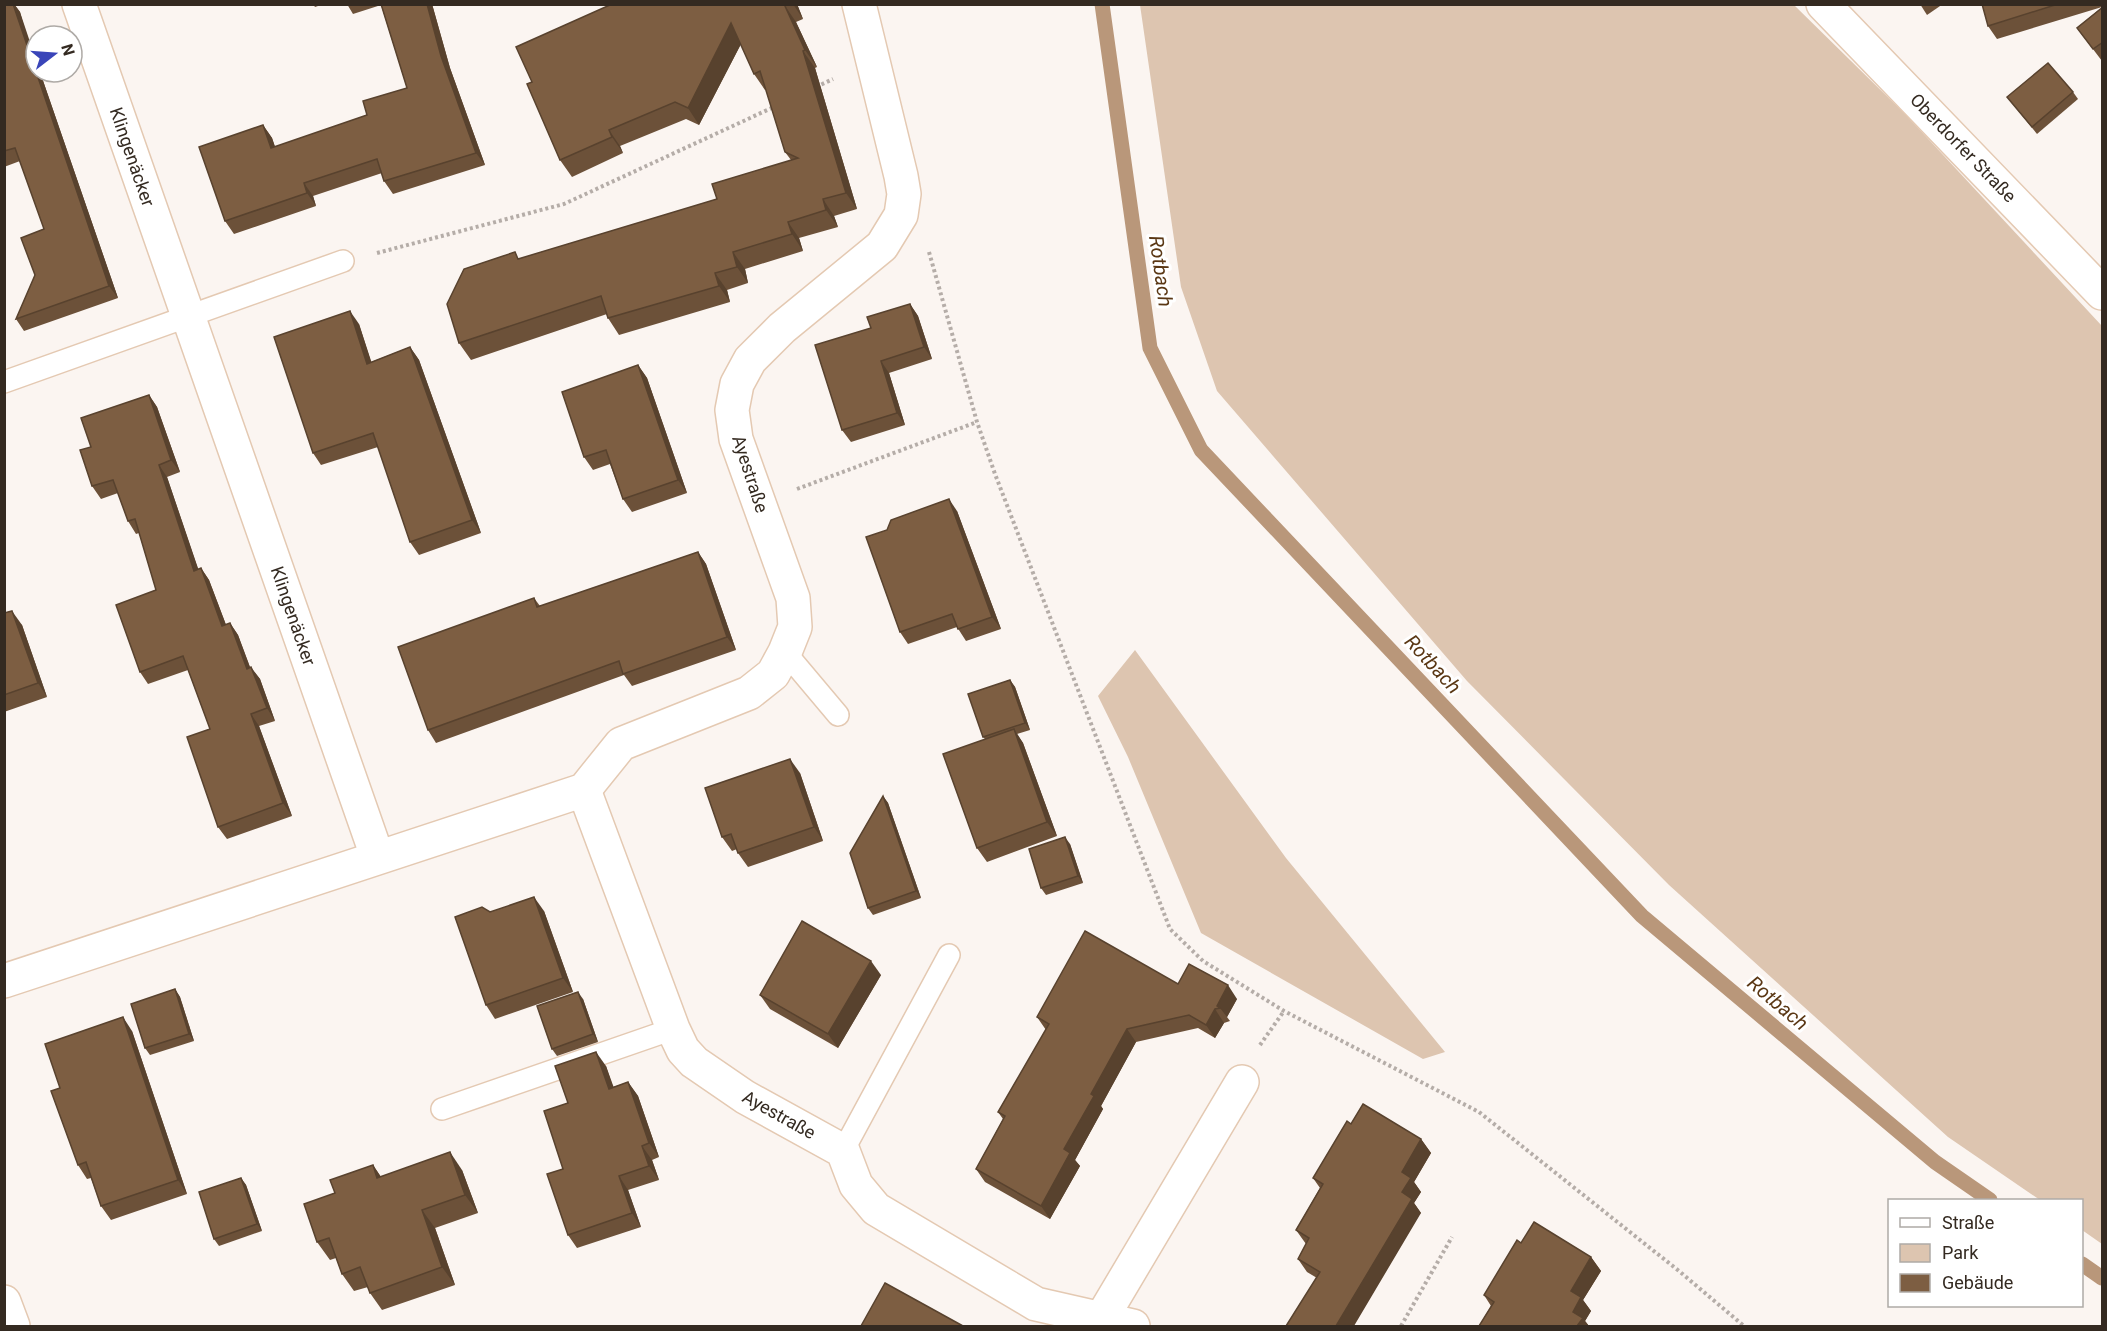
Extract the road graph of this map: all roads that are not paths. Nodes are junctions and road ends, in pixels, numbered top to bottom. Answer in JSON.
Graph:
{"nodes":[{"id":1,"x":79,"y":4,"type":"edge"},
{"id":2,"x":859,"y":4,"type":"edge"},
{"id":3,"x":1822,"y":4,"type":"edge"},
{"id":4,"x":343,"y":261,"type":"road end"},
{"id":5,"x":2103,"y":293,"type":"edge"},
{"id":6,"x":187,"y":315,"type":"junction"},
{"id":7,"x":4,"y":382,"type":"edge"},
{"id":8,"x":785,"y":652,"type":"junction"},
{"id":9,"x":838,"y":715,"type":"dead end"},
{"id":10,"x":584,"y":790,"type":"junction"},
{"id":11,"x":377,"y":856,"type":"junction"},
{"id":12,"x":950,"y":955,"type":"dead end"},
{"id":13,"x":4,"y":981,"type":"edge"},
{"id":14,"x":673,"y":1029,"type":"junction"},
{"id":15,"x":1242,"y":1082,"type":"dead end"},
{"id":16,"x":442,"y":1109,"type":"dead end"},
{"id":17,"x":843,"y":1151,"type":"junction"},
{"id":18,"x":4,"y":1302,"type":"edge"},
{"id":19,"x":1099,"y":1323,"type":"edge"},
{"id":20,"x":13,"y":1326,"type":"edge"},
{"id":21,"x":1133,"y":1326,"type":"edge"}],
"edges":[{"from":1,"to":6,"type":"street","name":"Klingenäcker"},
{"from":2,"to":8,"type":"street","name":"Ayestraße"},
{"from":3,"to":5,"type":"street","name":"Oberdorfer Straße"},
{"from":4,"to":6,"type":"lane"},
{"from":6,"to":7,"type":"lane"},
{"from":6,"to":11,"type":"street","name":"Klingenäcker"},
{"from":8,"to":9,"type":"lane"},
{"from":8,"to":10,"type":"street","name":"Ayestraße"},
{"from":10,"to":11,"type":"street"},
{"from":10,"to":14,"type":"street","name":"Ayestraße"},
{"from":11,"to":13,"type":"street"},
{"from":12,"to":17,"type":"lane"},
{"from":14,"to":16,"type":"lane"},
{"from":14,"to":17,"type":"street","name":"Ayestraße"},
{"from":15,"to":19,"type":"street"},
{"from":17,"to":19,"type":"street"},
{"from":18,"to":20,"type":"street"},
{"from":19,"to":21,"type":"street"}]}
